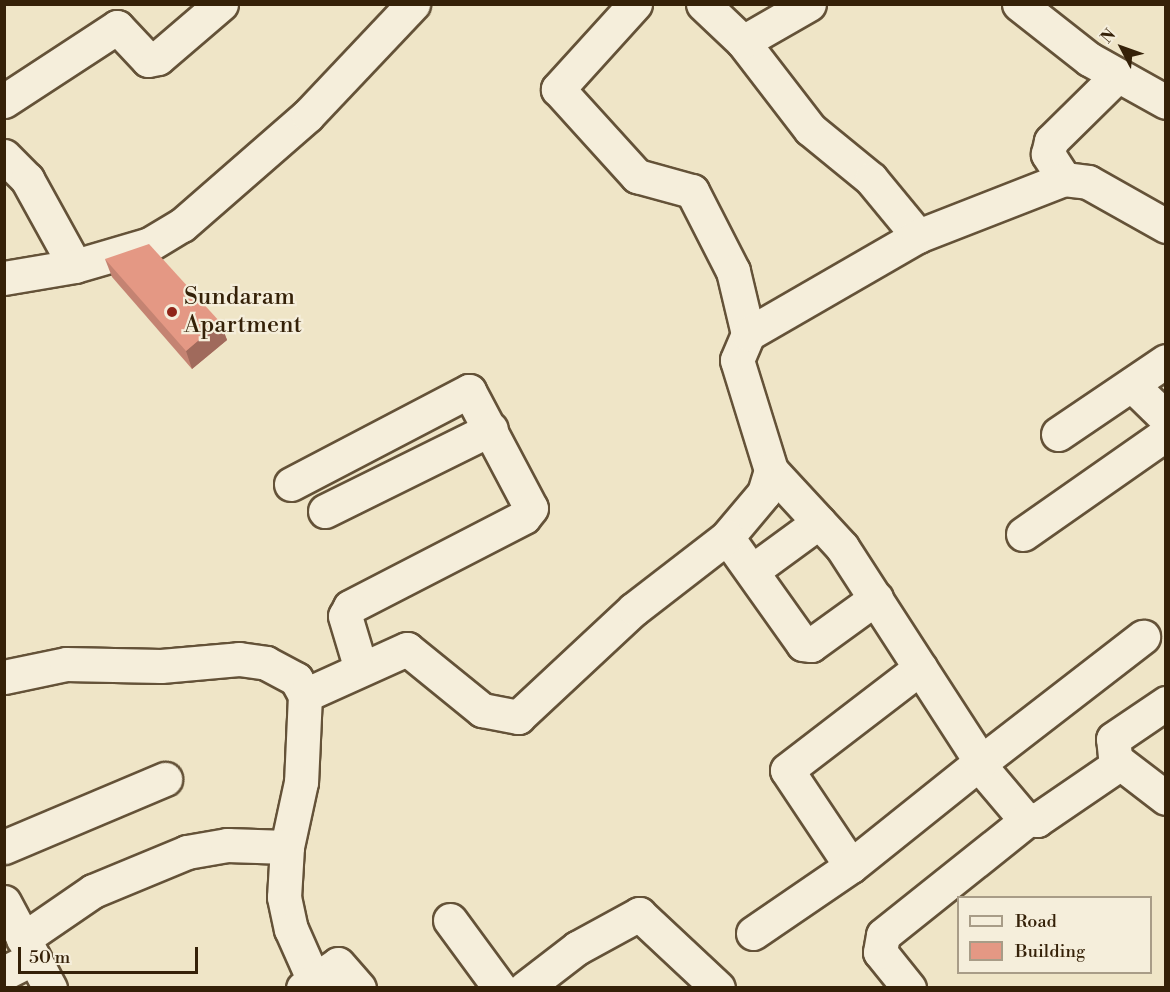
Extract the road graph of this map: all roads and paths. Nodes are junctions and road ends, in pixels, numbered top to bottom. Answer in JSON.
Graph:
{"nodes":[{"id":1,"x":221,"y":4,"type":"edge"},
{"id":2,"x":413,"y":4,"type":"edge"},
{"id":3,"x":635,"y":4,"type":"edge"},
{"id":4,"x":703,"y":4,"type":"edge"},
{"id":5,"x":809,"y":4,"type":"edge"},
{"id":6,"x":1019,"y":4,"type":"edge"},
{"id":7,"x":743,"y":42,"type":"junction"},
{"id":8,"x":1117,"y":76,"type":"junction"},
{"id":9,"x":4,"y":101,"type":"edge"},
{"id":10,"x":1166,"y":102,"type":"edge"},
{"id":11,"x":4,"y":156,"type":"edge"},
{"id":12,"x":1064,"y":179,"type":"junction"},
{"id":13,"x":1166,"y":226,"type":"edge"},
{"id":14,"x":918,"y":236,"type":"junction"},
{"id":15,"x":75,"y":266,"type":"junction"},
{"id":16,"x":4,"y":278,"type":"edge"},
{"id":17,"x":748,"y":334,"type":"junction"},
{"id":18,"x":1166,"y":361,"type":"edge"},
{"id":19,"x":1134,"y":387,"type":"junction"},
{"id":20,"x":1166,"y":418,"type":"edge"},
{"id":21,"x":490,"y":429,"type":"junction"},
{"id":22,"x":1058,"y":434,"type":"dead end"},
{"id":23,"x":1166,"y":434,"type":"edge"},
{"id":24,"x":771,"y":470,"type":"junction"},
{"id":25,"x":291,"y":484,"type":"dead end"},
{"id":26,"x":325,"y":511,"type":"dead end"},
{"id":27,"x":819,"y":522,"type":"junction"},
{"id":28,"x":1023,"y":534,"type":"dead end"},
{"id":29,"x":726,"y":537,"type":"junction"},
{"id":30,"x":753,"y":571,"type":"junction"},
{"id":31,"x":876,"y":598,"type":"junction"},
{"id":32,"x":1143,"y":637,"type":"dead end"},
{"id":33,"x":360,"y":666,"type":"junction"},
{"id":34,"x":920,"y":668,"type":"junction"},
{"id":35,"x":5,"y":673,"type":"edge"},
{"id":36,"x":305,"y":695,"type":"junction"},
{"id":37,"x":1166,"y":703,"type":"edge"},
{"id":38,"x":1119,"y":762,"type":"junction"},
{"id":39,"x":981,"y":764,"type":"junction"},
{"id":40,"x":165,"y":779,"type":"dead end"},
{"id":41,"x":1166,"y":798,"type":"edge"},
{"id":42,"x":1027,"y":820,"type":"junction"},
{"id":43,"x":4,"y":847,"type":"edge"},
{"id":44,"x":287,"y":847,"type":"junction"},
{"id":45,"x":851,"y":866,"type":"junction"},
{"id":46,"x":4,"y":902,"type":"edge"},
{"id":47,"x":450,"y":920,"type":"dead end"},
{"id":48,"x":753,"y":933,"type":"dead end"},
{"id":49,"x":28,"y":948,"type":"junction"},
{"id":50,"x":4,"y":973,"type":"edge"},
{"id":51,"x":543,"y":982,"type":"edge"},
{"id":52,"x":309,"y":984,"type":"edge"},
{"id":53,"x":50,"y":987,"type":"edge"},
{"id":54,"x":359,"y":987,"type":"edge"},
{"id":55,"x":500,"y":987,"type":"edge"},
{"id":56,"x":718,"y":987,"type":"edge"},
{"id":57,"x":909,"y":987,"type":"edge"}],
"edges":[{"from":1,"to":9,"type":"street"},
{"from":2,"to":15,"type":"street"},
{"from":3,"to":17,"type":"street"},
{"from":4,"to":7,"type":"street"},
{"from":5,"to":7,"type":"street"},
{"from":6,"to":8,"type":"street"},
{"from":7,"to":14,"type":"street"},
{"from":8,"to":10,"type":"street"},
{"from":8,"to":12,"type":"street"},
{"from":11,"to":15,"type":"street"},
{"from":12,"to":13,"type":"street"},
{"from":12,"to":14,"type":"street"},
{"from":14,"to":17,"type":"street"},
{"from":15,"to":16,"type":"street"},
{"from":17,"to":24,"type":"street"},
{"from":18,"to":19,"type":"street"},
{"from":19,"to":20,"type":"street"},
{"from":19,"to":22,"type":"street"},
{"from":21,"to":25,"type":"street"},
{"from":21,"to":26,"type":"street"},
{"from":21,"to":33,"type":"street"},
{"from":23,"to":28,"type":"street"},
{"from":24,"to":27,"type":"street"},
{"from":24,"to":29,"type":"street"},
{"from":27,"to":30,"type":"street"},
{"from":27,"to":31,"type":"street"},
{"from":29,"to":30,"type":"street"},
{"from":29,"to":33,"type":"street"},
{"from":30,"to":31,"type":"street"},
{"from":31,"to":34,"type":"street"},
{"from":32,"to":39,"type":"street"},
{"from":33,"to":36,"type":"street"},
{"from":34,"to":39,"type":"street"},
{"from":34,"to":45,"type":"street"},
{"from":35,"to":36,"type":"street"},
{"from":36,"to":44,"type":"street"},
{"from":37,"to":38,"type":"street"},
{"from":38,"to":41,"type":"street"},
{"from":38,"to":42,"type":"street"},
{"from":39,"to":42,"type":"street"},
{"from":39,"to":45,"type":"street"},
{"from":40,"to":43,"type":"street"},
{"from":42,"to":57,"type":"street"},
{"from":44,"to":49,"type":"street"},
{"from":44,"to":52,"type":"street"},
{"from":45,"to":48,"type":"street"},
{"from":46,"to":49,"type":"street"},
{"from":47,"to":55,"type":"street"},
{"from":49,"to":50,"type":"street"},
{"from":49,"to":53,"type":"street"},
{"from":51,"to":56,"type":"street"},
{"from":52,"to":54,"type":"street"}]}
